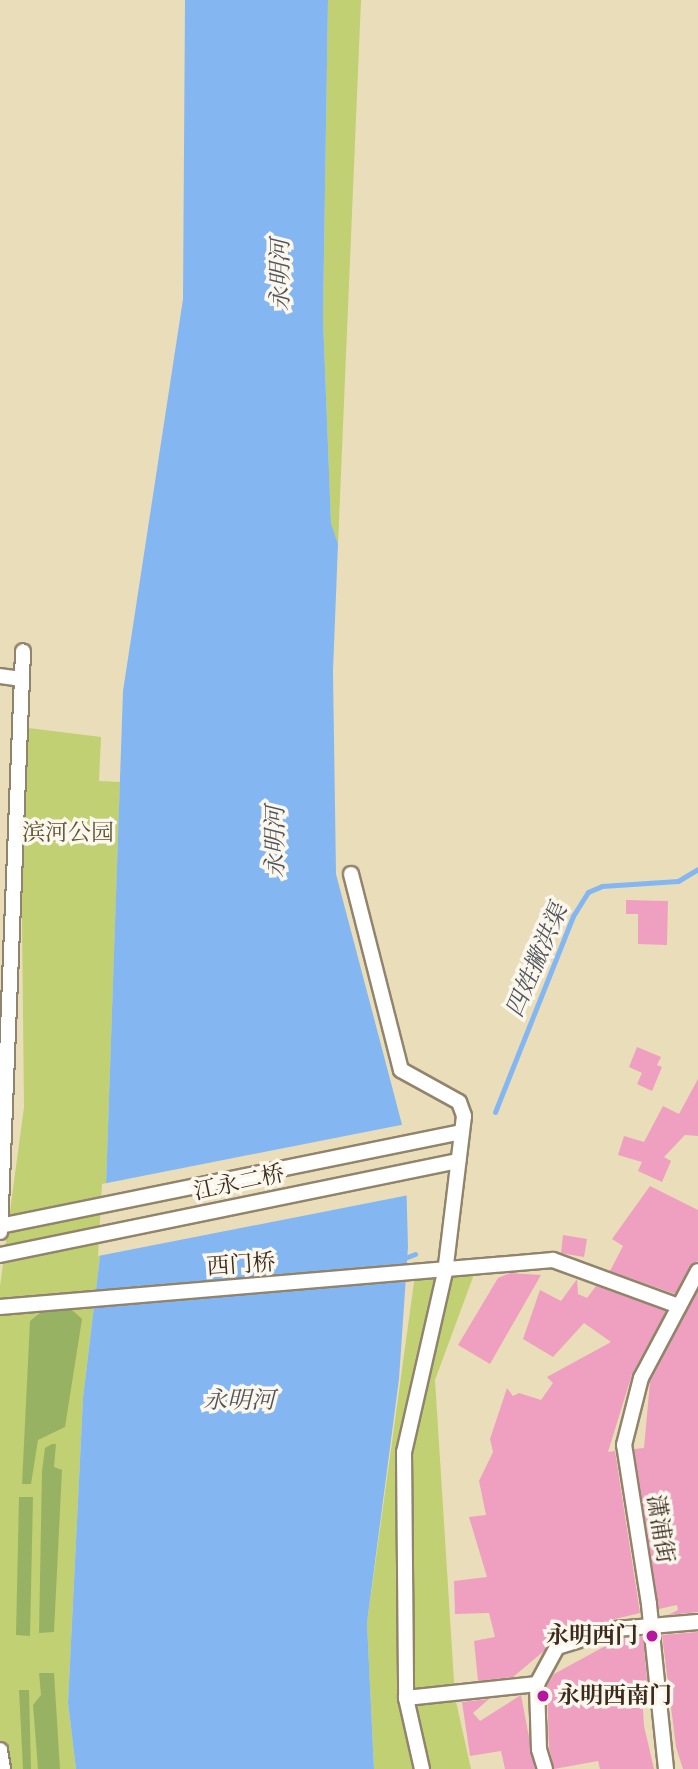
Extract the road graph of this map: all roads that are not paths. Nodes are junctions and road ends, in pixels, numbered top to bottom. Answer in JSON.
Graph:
{"nodes":[{"id":1,"x":23,"y":651,"type":"dead end"},
{"id":2,"x":0,"y":676,"type":"edge"},
{"id":3,"x":22,"y":678,"type":"junction"},
{"id":4,"x":351,"y":874,"type":"dead end"},
{"id":5,"x":462,"y":1132,"type":"junction"},
{"id":6,"x":458,"y":1161,"type":"junction"},
{"id":7,"x":0,"y":1226,"type":"edge"},
{"id":8,"x":0,"y":1232,"type":"edge"},
{"id":9,"x":0,"y":1255,"type":"edge"},
{"id":10,"x":698,"y":1271,"type":"edge"},
{"id":11,"x":445,"y":1272,"type":"junction"},
{"id":12,"x":679,"y":1306,"type":"junction"},
{"id":13,"x":0,"y":1307,"type":"edge"},
{"id":14,"x":698,"y":1622,"type":"edge"},
{"id":15,"x":651,"y":1627,"type":"junction"},
{"id":16,"x":537,"y":1684,"type":"junction"},
{"id":17,"x":406,"y":1698,"type":"junction"},
{"id":18,"x":0,"y":1750,"type":"edge"},
{"id":19,"x":3,"y":1769,"type":"edge"},
{"id":20,"x":422,"y":1769,"type":"edge"},
{"id":21,"x":545,"y":1769,"type":"edge"},
{"id":22,"x":666,"y":1769,"type":"edge"}],
"edges":[{"from":1,"to":3,"type":"street"},
{"from":2,"to":3,"type":"street"},
{"from":3,"to":7,"type":"street"},
{"from":4,"to":5,"type":"street"},
{"from":5,"to":6,"type":"street"},
{"from":5,"to":7,"type":"street","name":"江永二桥"},
{"from":6,"to":9,"type":"street","name":"江永二桥"},
{"from":6,"to":11,"type":"street"},
{"from":7,"to":8,"type":"street"},
{"from":10,"to":12,"type":"street","name":"潇浦街"},
{"from":11,"to":12,"type":"street","name":"西门桥"},
{"from":11,"to":13,"type":"street","name":"西门桥"},
{"from":11,"to":17,"type":"street"},
{"from":12,"to":15,"type":"street","name":"潇浦街"},
{"from":14,"to":15,"type":"street"},
{"from":15,"to":16,"type":"street"},
{"from":15,"to":22,"type":"street","name":"潇浦街"},
{"from":16,"to":17,"type":"street"},
{"from":16,"to":21,"type":"street"},
{"from":17,"to":20,"type":"street"},
{"from":18,"to":19,"type":"street"}]}
